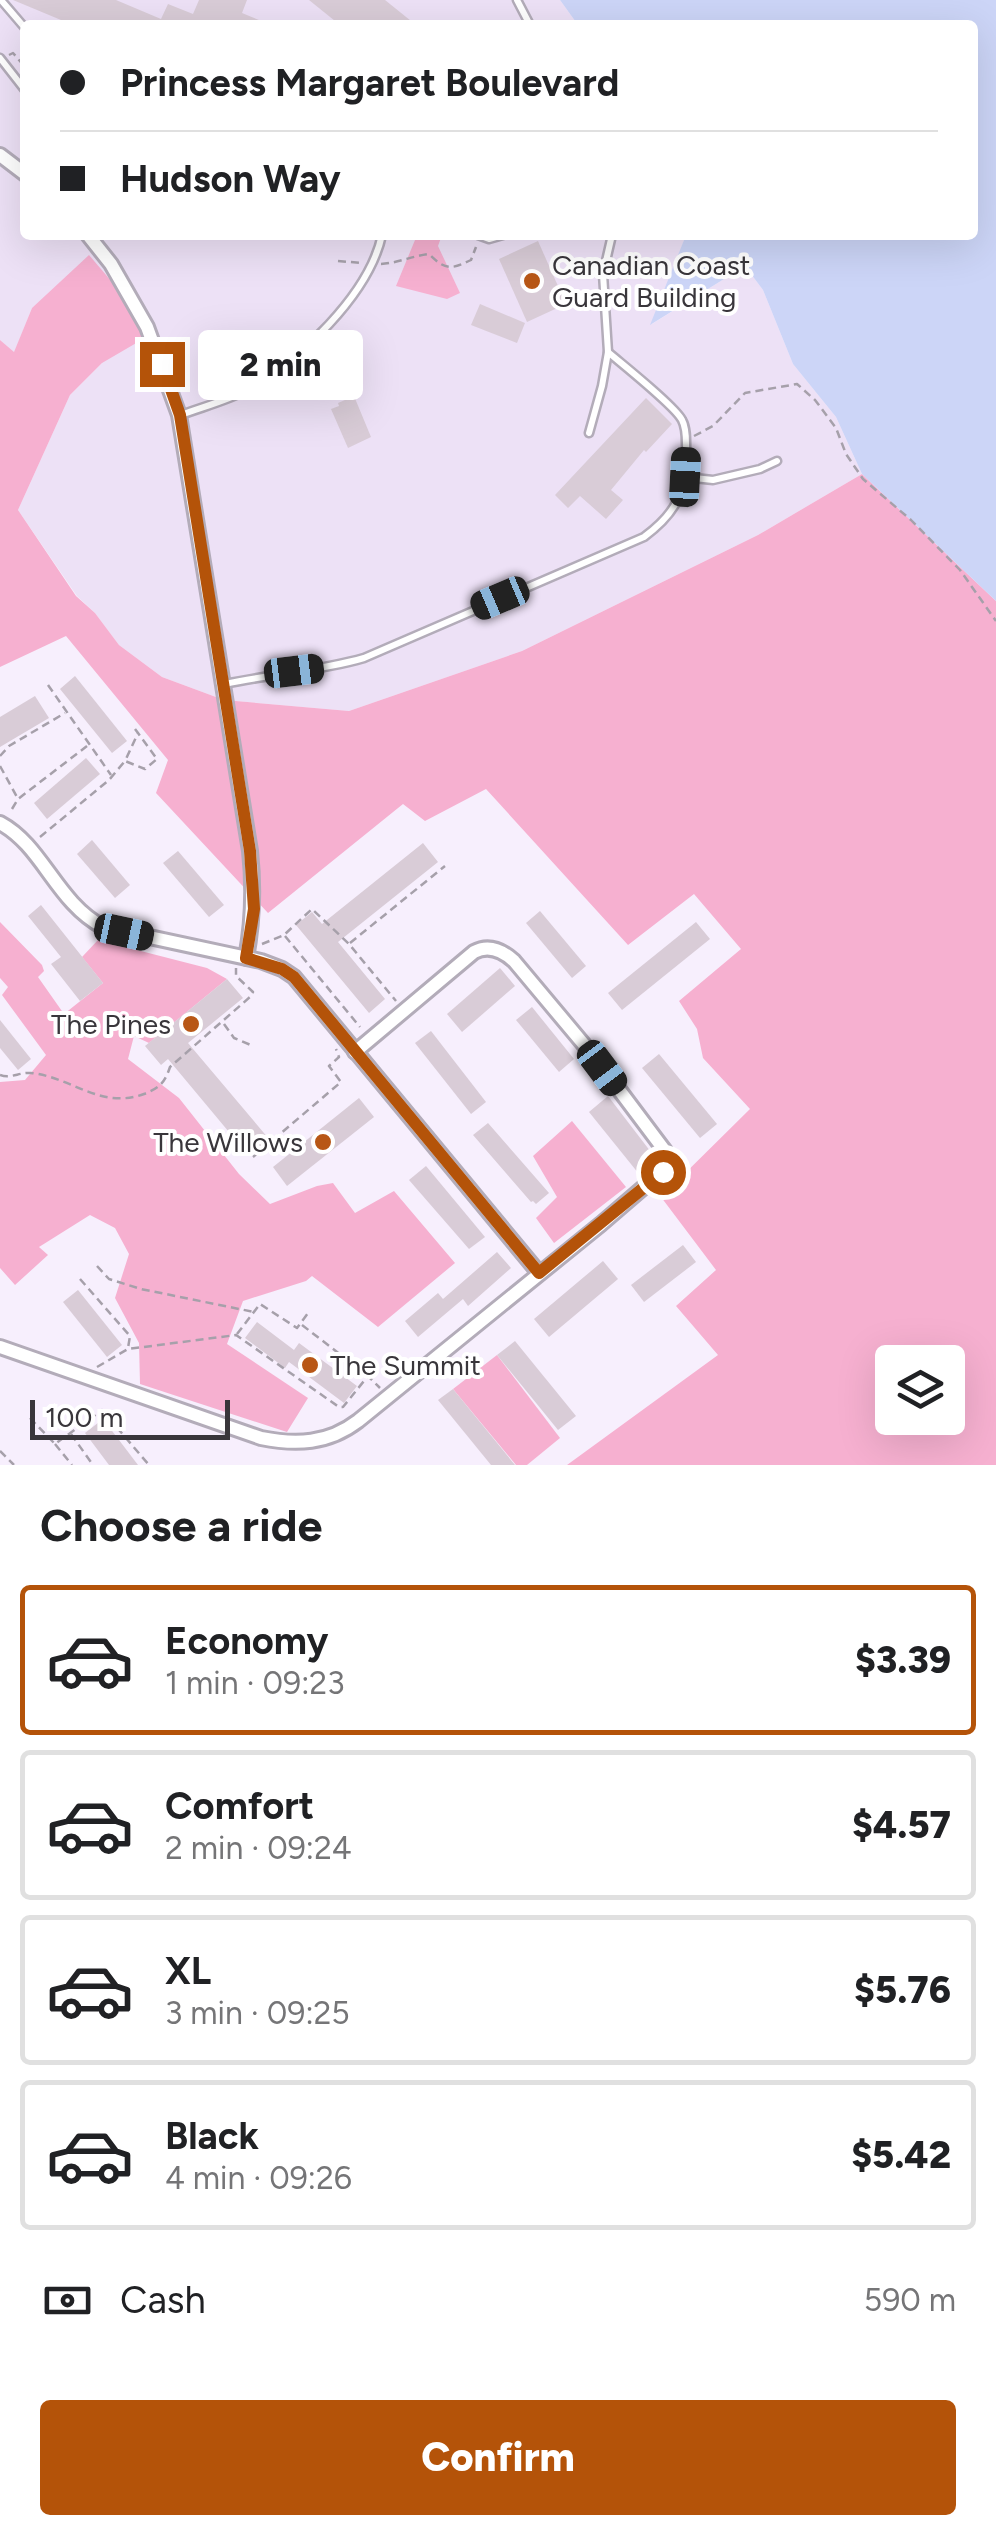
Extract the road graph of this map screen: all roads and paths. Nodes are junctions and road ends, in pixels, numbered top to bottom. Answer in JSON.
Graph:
{"nodes":[{"id":1,"x":1,"y":0,"type":"edge"},
{"id":2,"x":20,"y":22,"type":"edge"},
{"id":3,"x":0,"y":58,"type":"edge"},
{"id":4,"x":20,"y":84,"type":"edge"},
{"id":5,"x":0,"y":155,"type":"edge"},
{"id":6,"x":20,"y":170,"type":"edge"},
{"id":7,"x":92,"y":240,"type":"edge"},
{"id":8,"x":380,"y":240,"type":"edge"},
{"id":9,"x":478,"y":240,"type":"edge"},
{"id":10,"x":611,"y":240,"type":"edge"},
{"id":11,"x":338,"y":261,"type":"dead end"},
{"id":12,"x":373,"y":264,"type":"junction"},
{"id":13,"x":608,"y":352,"type":"junction"},
{"id":14,"x":180,"y":415,"type":"junction"},
{"id":15,"x":589,"y":433,"type":"dead end"},
{"id":16,"x":686,"y":440,"type":"junction"},
{"id":17,"x":777,"y":461,"type":"dead end"},
{"id":18,"x":685,"y":477,"type":"junction"},
{"id":19,"x":996,"y":620,"type":"edge"},
{"id":20,"x":224,"y":684,"type":"junction"},
{"id":21,"x":48,"y":685,"type":"dead end"},
{"id":22,"x":67,"y":712,"type":"junction"},
{"id":23,"x":89,"y":744,"type":"junction"},
{"id":24,"x":0,"y":756,"type":"edge"},
{"id":25,"x":125,"y":761,"type":"junction"},
{"id":26,"x":0,"y":766,"type":"edge"},
{"id":27,"x":112,"y":776,"type":"junction"},
{"id":28,"x":18,"y":798,"type":"junction"},
{"id":29,"x":12,"y":809,"type":"dead end"},
{"id":30,"x":0,"y":822,"type":"edge"},
{"id":31,"x":40,"y":837,"type":"dead end"},
{"id":32,"x":444,"y":866,"type":"dead end"},
{"id":33,"x":284,"y":935,"type":"junction"},
{"id":34,"x":262,"y":944,"type":"dead end"},
{"id":35,"x":349,"y":944,"type":"junction"},
{"id":36,"x":242,"y":957,"type":"junction"},
{"id":37,"x":398,"y":1003,"type":"dead end"},
{"id":38,"x":222,"y":1022,"type":"junction"},
{"id":39,"x":371,"y":1024,"type":"dead end"},
{"id":40,"x":360,"y":1028,"type":"junction"},
{"id":41,"x":354,"y":1032,"type":"dead end"},
{"id":42,"x":253,"y":1046,"type":"dead end"},
{"id":43,"x":340,"y":1046,"type":"dead end"},
{"id":44,"x":355,"y":1052,"type":"junction"},
{"id":45,"x":0,"y":1076,"type":"edge"},
{"id":46,"x":253,"y":1157,"type":"dead end"},
{"id":47,"x":97,"y":1266,"type":"dead end"},
{"id":48,"x":539,"y":1273,"type":"junction"},
{"id":49,"x":80,"y":1278,"type":"dead end"},
{"id":50,"x":254,"y":1312,"type":"junction"},
{"id":51,"x":308,"y":1314,"type":"dead end"},
{"id":52,"x":300,"y":1324,"type":"junction"},
{"id":53,"x":236,"y":1335,"type":"junction"},
{"id":54,"x":0,"y":1347,"type":"edge"},
{"id":55,"x":128,"y":1349,"type":"junction"},
{"id":56,"x":97,"y":1366,"type":"dead end"},
{"id":57,"x":368,"y":1376,"type":"junction"},
{"id":58,"x":389,"y":1396,"type":"junction"},
{"id":59,"x":30,"y":1418,"type":"dead end"},
{"id":60,"x":70,"y":1433,"type":"junction"},
{"id":61,"x":55,"y":1444,"type":"junction"},
{"id":62,"x":0,"y":1452,"type":"edge"},
{"id":63,"x":14,"y":1465,"type":"edge"},
{"id":64,"x":72,"y":1465,"type":"edge"},
{"id":65,"x":94,"y":1465,"type":"edge"},
{"id":66,"x":149,"y":1465,"type":"edge"}],
"edges":[{"from":1,"to":2,"type":"lane"},
{"from":3,"to":4,"type":"lane"},
{"from":5,"to":6,"type":"street"},
{"from":7,"to":14,"type":"street"},
{"from":8,"to":12,"type":"lane"},
{"from":9,"to":12,"type":"path"},
{"from":10,"to":13,"type":"lane"},
{"from":11,"to":12,"type":"path"},
{"from":12,"to":14,"type":"lane"},
{"from":13,"to":15,"type":"lane"},
{"from":13,"to":16,"type":"lane"},
{"from":14,"to":20,"type":"street"},
{"from":16,"to":18,"type":"lane"},
{"from":16,"to":19,"type":"path"},
{"from":17,"to":18,"type":"lane"},
{"from":18,"to":20,"type":"lane"},
{"from":20,"to":36,"type":"street"},
{"from":21,"to":22,"type":"path"},
{"from":22,"to":23,"type":"path"},
{"from":22,"to":24,"type":"path"},
{"from":23,"to":27,"type":"path"},
{"from":23,"to":28,"type":"path"},
{"from":25,"to":25,"type":"path"},
{"from":25,"to":27,"type":"path"},
{"from":26,"to":28,"type":"path"},
{"from":27,"to":31,"type":"path"},
{"from":28,"to":29,"type":"path"},
{"from":30,"to":36,"type":"street"},
{"from":32,"to":35,"type":"path"},
{"from":33,"to":34,"type":"path"},
{"from":33,"to":35,"type":"path"},
{"from":33,"to":40,"type":"path"},
{"from":35,"to":37,"type":"path"},
{"from":36,"to":38,"type":"path"},
{"from":36,"to":44,"type":"street"},
{"from":38,"to":42,"type":"path"},
{"from":38,"to":45,"type":"path"},
{"from":39,"to":40,"type":"path"},
{"from":40,"to":41,"type":"path"},
{"from":43,"to":46,"type":"path"},
{"from":44,"to":48,"type":"street"},
{"from":44,"to":48,"type":"street"},
{"from":47,"to":50,"type":"path"},
{"from":48,"to":58,"type":"street"},
{"from":49,"to":55,"type":"path"},
{"from":50,"to":52,"type":"path"},
{"from":50,"to":53,"type":"path"},
{"from":51,"to":52,"type":"path"},
{"from":52,"to":57,"type":"path"},
{"from":53,"to":55,"type":"path"},
{"from":53,"to":57,"type":"path"},
{"from":54,"to":58,"type":"street"},
{"from":55,"to":56,"type":"path"},
{"from":57,"to":58,"type":"path"},
{"from":59,"to":61,"type":"path"},
{"from":60,"to":61,"type":"path"},
{"from":60,"to":65,"type":"path"},
{"from":60,"to":66,"type":"path"},
{"from":61,"to":64,"type":"path"},
{"from":62,"to":63,"type":"path"}]}
